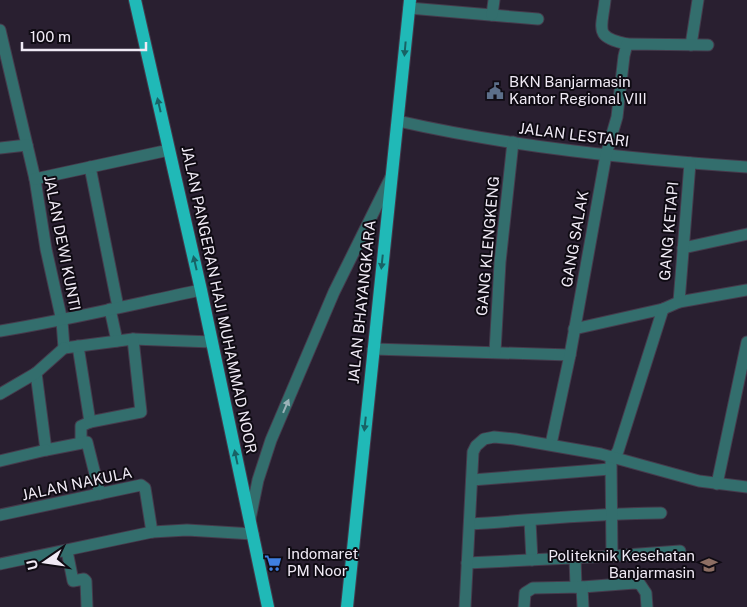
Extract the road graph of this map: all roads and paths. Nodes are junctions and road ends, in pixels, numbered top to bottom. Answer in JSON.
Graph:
{"nodes":[{"id":1,"x":135,"y":0,"type":"edge"},
{"id":2,"x":494,"y":0,"type":"edge"},
{"id":3,"x":605,"y":0,"type":"edge"},
{"id":4,"x":698,"y":0,"type":"edge"},
{"id":5,"x":409,"y":4,"type":"edge"},
{"id":6,"x":492,"y":15,"type":"junction"},
{"id":7,"x":538,"y":19,"type":"dead end"},
{"id":8,"x":0,"y":30,"type":"edge"},
{"id":9,"x":627,"y":44,"type":"junction"},
{"id":10,"x":691,"y":45,"type":"junction"},
{"id":11,"x":708,"y":46,"type":"dead end"},
{"id":12,"x":398,"y":121,"type":"junction"},
{"id":13,"x":513,"y":142,"type":"junction"},
{"id":14,"x":27,"y":145,"type":"junction"},
{"id":15,"x":0,"y":148,"type":"edge"},
{"id":16,"x":169,"y":150,"type":"junction"},
{"id":17,"x":606,"y":155,"type":"junction"},
{"id":18,"x":690,"y":163,"type":"junction"},
{"id":19,"x":90,"y":167,"type":"junction"},
{"id":20,"x":747,"y":167,"type":"edge"},
{"id":21,"x":392,"y":173,"type":"junction"},
{"id":22,"x":35,"y":179,"type":"junction"},
{"id":23,"x":368,"y":223,"type":"junction"},
{"id":24,"x":386,"y":233,"type":"junction"},
{"id":25,"x":747,"y":234,"type":"edge"},
{"id":26,"x":683,"y":248,"type":"junction"},
{"id":27,"x":201,"y":290,"type":"junction"},
{"id":28,"x":747,"y":290,"type":"edge"},
{"id":29,"x":678,"y":302,"type":"junction"},
{"id":30,"x":114,"y":308,"type":"junction"},
{"id":31,"x":663,"y":309,"type":"junction"},
{"id":32,"x":62,"y":321,"type":"junction"},
{"id":33,"x":574,"y":329,"type":"junction"},
{"id":34,"x":0,"y":332,"type":"edge"},
{"id":35,"x":133,"y":339,"type":"junction"},
{"id":36,"x":117,"y":341,"type":"junction"},
{"id":37,"x":212,"y":342,"type":"junction"},
{"id":38,"x":747,"y":342,"type":"edge"},
{"id":39,"x":78,"y":346,"type":"junction"},
{"id":40,"x":64,"y":348,"type":"junction"},
{"id":41,"x":373,"y":349,"type":"junction"},
{"id":42,"x":495,"y":352,"type":"junction"},
{"id":43,"x":570,"y":355,"type":"junction"},
{"id":44,"x":36,"y":373,"type":"junction"},
{"id":45,"x":0,"y":394,"type":"edge"},
{"id":46,"x":90,"y":422,"type":"junction"},
{"id":47,"x":81,"y":442,"type":"junction"},
{"id":48,"x":551,"y":444,"type":"junction"},
{"id":49,"x":46,"y":450,"type":"junction"},
{"id":50,"x":614,"y":458,"type":"junction"},
{"id":51,"x":0,"y":460,"type":"edge"},
{"id":52,"x":610,"y":470,"type":"junction"},
{"id":53,"x":240,"y":477,"type":"junction"},
{"id":54,"x":258,"y":480,"type":"junction"},
{"id":55,"x":472,"y":480,"type":"junction"},
{"id":56,"x":717,"y":484,"type":"junction"},
{"id":57,"x":747,"y":487,"type":"edge"},
{"id":58,"x":100,"y":494,"type":"junction"},
{"id":59,"x":612,"y":513,"type":"junction"},
{"id":60,"x":661,"y":513,"type":"dead end"},
{"id":61,"x":0,"y":515,"type":"edge"},
{"id":62,"x":250,"y":518,"type":"junction"},
{"id":63,"x":530,"y":521,"type":"junction"},
{"id":64,"x":470,"y":524,"type":"junction"},
{"id":65,"x":152,"y":532,"type":"junction"},
{"id":66,"x":253,"y":534,"type":"junction"},
{"id":67,"x":67,"y":551,"type":"junction"},
{"id":68,"x":680,"y":551,"type":"dead end"},
{"id":69,"x":612,"y":556,"type":"junction"},
{"id":70,"x":575,"y":558,"type":"junction"},
{"id":71,"x":532,"y":560,"type":"junction"},
{"id":72,"x":467,"y":563,"type":"junction"},
{"id":73,"x":0,"y":564,"type":"edge"},
{"id":74,"x":579,"y":587,"type":"junction"},
{"id":75,"x":87,"y":607,"type":"edge"},
{"id":76,"x":268,"y":607,"type":"edge"},
{"id":77,"x":347,"y":607,"type":"edge"},
{"id":78,"x":465,"y":607,"type":"edge"},
{"id":79,"x":524,"y":607,"type":"edge"},
{"id":80,"x":583,"y":607,"type":"edge"},
{"id":81,"x":647,"y":607,"type":"edge"}],
"edges":[{"from":16,"to":1,"type":"main road","name":"JALAN PANGERAN HAJI MUHAMMAD NOOR","one_way":true},
{"from":2,"to":6,"type":"street"},
{"from":3,"to":9,"type":"street"},
{"from":4,"to":10,"type":"street"},
{"from":5,"to":6,"type":"street"},
{"from":5,"to":12,"type":"main road","name":"JALAN BHAYANGKARA","one_way":true},
{"from":6,"to":7,"type":"street"},
{"from":8,"to":14,"type":"street","name":"JALAN DEWI KUNTI"},
{"from":9,"to":10,"type":"street"},
{"from":9,"to":17,"type":"street","name":"GANG SALAK"},
{"from":10,"to":11,"type":"street"},
{"from":12,"to":13,"type":"street","name":"JALAN LESTARI"},
{"from":12,"to":21,"type":"main road","name":"JALAN BHAYANGKARA"},
{"from":13,"to":17,"type":"street","name":"JALAN LESTARI"},
{"from":13,"to":42,"type":"street","name":"GANG KLENGKENG"},
{"from":14,"to":15,"type":"street"},
{"from":14,"to":22,"type":"street","name":"JALAN DEWI KUNTI"},
{"from":16,"to":19,"type":"street"},
{"from":27,"to":16,"type":"main road","name":"JALAN PANGERAN HAJI MUHAMMAD NOOR","one_way":true},
{"from":17,"to":18,"type":"street","name":"JALAN LESTARI"},
{"from":17,"to":33,"type":"street","name":"GANG SALAK"},
{"from":18,"to":20,"type":"street","name":"JALAN LESTARI"},
{"from":18,"to":26,"type":"street","name":"GANG KETAPI"},
{"from":19,"to":22,"type":"street"},
{"from":19,"to":30,"type":"street"},
{"from":21,"to":23,"type":"street"},
{"from":21,"to":24,"type":"main road","name":"JALAN BHAYANGKARA"},
{"from":22,"to":32,"type":"street","name":"JALAN DEWI KUNTI"},
{"from":23,"to":24,"type":"street"},
{"from":54,"to":23,"type":"street","one_way":true},
{"from":24,"to":41,"type":"main road","name":"JALAN BHAYANGKARA","one_way":true},
{"from":25,"to":26,"type":"street"},
{"from":26,"to":29,"type":"street","name":"GANG KETAPI"},
{"from":27,"to":30,"type":"street"},
{"from":27,"to":37,"type":"main road","name":"JALAN PANGERAN HAJI MUHAMMAD NOOR"},
{"from":28,"to":29,"type":"street"},
{"from":29,"to":31,"type":"street"},
{"from":30,"to":32,"type":"street"},
{"from":30,"to":36,"type":"street"},
{"from":31,"to":33,"type":"street"},
{"from":31,"to":50,"type":"street"},
{"from":32,"to":34,"type":"street"},
{"from":32,"to":40,"type":"street","name":"JALAN DEWI KUNTI"},
{"from":33,"to":43,"type":"street","name":"GANG SALAK"},
{"from":35,"to":36,"type":"street"},
{"from":35,"to":37,"type":"street"},
{"from":35,"to":46,"type":"street"},
{"from":36,"to":39,"type":"street"},
{"from":53,"to":37,"type":"main road","name":"JALAN PANGERAN HAJI MUHAMMAD NOOR","one_way":true},
{"from":38,"to":56,"type":"street"},
{"from":39,"to":40,"type":"street"},
{"from":39,"to":46,"type":"street"},
{"from":40,"to":44,"type":"street"},
{"from":41,"to":42,"type":"street"},
{"from":41,"to":77,"type":"main road","name":"JALAN BHAYANGKARA","one_way":true},
{"from":42,"to":43,"type":"street"},
{"from":43,"to":48,"type":"street","name":"GANG SALAK"},
{"from":44,"to":45,"type":"street"},
{"from":44,"to":49,"type":"street"},
{"from":46,"to":47,"type":"street"},
{"from":47,"to":49,"type":"street"},
{"from":47,"to":58,"type":"street"},
{"from":48,"to":50,"type":"street"},
{"from":48,"to":55,"type":"street"},
{"from":49,"to":51,"type":"street"},
{"from":50,"to":52,"type":"street"},
{"from":50,"to":56,"type":"street"},
{"from":52,"to":55,"type":"street"},
{"from":52,"to":59,"type":"street"},
{"from":53,"to":54,"type":"street"},
{"from":53,"to":62,"type":"main road","name":"JALAN PANGERAN HAJI MUHAMMAD NOOR"},
{"from":54,"to":62,"type":"street"},
{"from":55,"to":64,"type":"street"},
{"from":56,"to":57,"type":"street"},
{"from":58,"to":61,"type":"street","name":"JALAN NAKULA"},
{"from":58,"to":65,"type":"street","name":"JALAN NAKULA"},
{"from":59,"to":60,"type":"street"},
{"from":59,"to":63,"type":"street"},
{"from":59,"to":69,"type":"street"},
{"from":62,"to":66,"type":"main road","name":"JALAN PANGERAN HAJI MUHAMMAD NOOR"},
{"from":63,"to":64,"type":"street"},
{"from":63,"to":71,"type":"street"},
{"from":64,"to":72,"type":"street"},
{"from":65,"to":66,"type":"street"},
{"from":65,"to":67,"type":"street"},
{"from":66,"to":76,"type":"main road","name":"JALAN PANGERAN HAJI MUHAMMAD NOOR"},
{"from":67,"to":73,"type":"street"},
{"from":67,"to":75,"type":"street"},
{"from":68,"to":69,"type":"street"},
{"from":69,"to":70,"type":"street"},
{"from":70,"to":71,"type":"street"},
{"from":70,"to":74,"type":"street"},
{"from":71,"to":72,"type":"street"},
{"from":72,"to":78,"type":"street"},
{"from":74,"to":79,"type":"street"},
{"from":74,"to":80,"type":"street"},
{"from":74,"to":81,"type":"street"}]}
